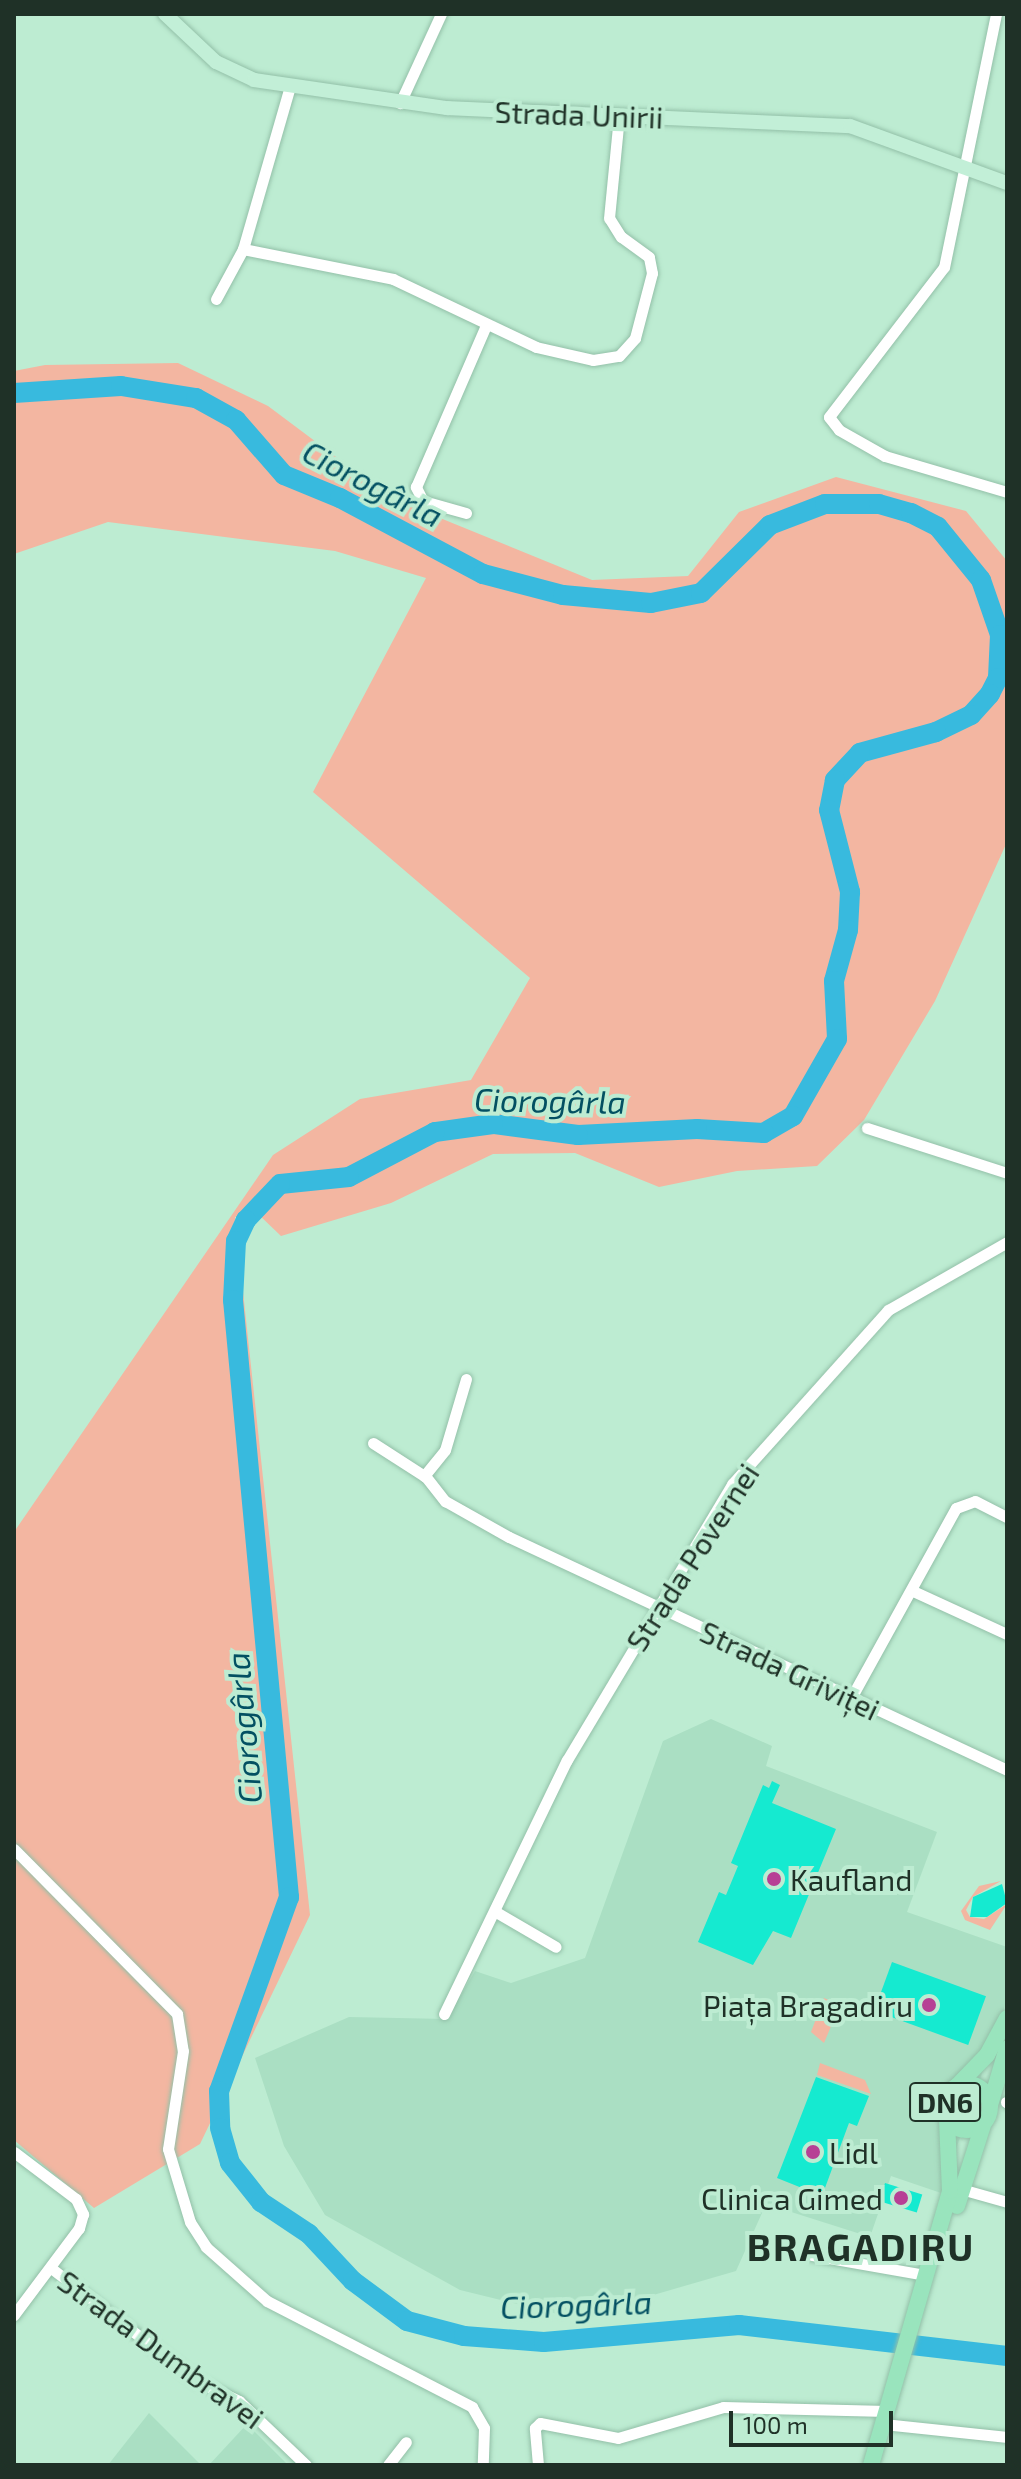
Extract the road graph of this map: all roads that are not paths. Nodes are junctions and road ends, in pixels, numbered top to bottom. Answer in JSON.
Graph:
{"nodes":[{"id":1,"x":441,"y":14,"type":"edge"},
{"id":2,"x":996,"y":14,"type":"edge"},
{"id":3,"x":174,"y":17,"type":"edge"},
{"id":4,"x":290,"y":86,"type":"junction"},
{"id":5,"x":400,"y":103,"type":"junction"},
{"id":6,"x":619,"y":116,"type":"junction"},
{"id":7,"x":966,"y":166,"type":"junction"},
{"id":8,"x":1007,"y":183,"type":"edge"},
{"id":9,"x":243,"y":249,"type":"junction"},
{"id":10,"x":216,"y":299,"type":"dead end"},
{"id":11,"x":486,"y":325,"type":"junction"},
{"id":12,"x":1007,"y":492,"type":"edge"},
{"id":13,"x":466,"y":513,"type":"dead end"},
{"id":14,"x":867,"y":1128,"type":"dead end"},
{"id":15,"x":1007,"y":1173,"type":"edge"},
{"id":16,"x":1007,"y":1242,"type":"edge"},
{"id":17,"x":466,"y":1379,"type":"dead end"},
{"id":18,"x":373,"y":1443,"type":"dead end"},
{"id":19,"x":424,"y":1476,"type":"junction"},
{"id":20,"x":1007,"y":1517,"type":"edge"},
{"id":21,"x":913,"y":1591,"type":"junction"},
{"id":22,"x":657,"y":1608,"type":"junction"},
{"id":23,"x":1007,"y":1634,"type":"edge"},
{"id":24,"x":851,"y":1698,"type":"junction"},
{"id":25,"x":1007,"y":1770,"type":"edge"},
{"id":26,"x":14,"y":1849,"type":"edge"},
{"id":27,"x":496,"y":1912,"type":"junction"},
{"id":28,"x":556,"y":1947,"type":"dead end"},
{"id":29,"x":444,"y":2014,"type":"dead end"},
{"id":30,"x":1007,"y":2018,"type":"edge"},
{"id":31,"x":1007,"y":2048,"type":"edge"},
{"id":32,"x":957,"y":2086,"type":"junction"},
{"id":33,"x":997,"y":2108,"type":"edge"},
{"id":34,"x":947,"y":2118,"type":"junction"},
{"id":35,"x":14,"y":2152,"type":"edge"},
{"id":36,"x":961,"y":2189,"type":"junction"},
{"id":37,"x":1007,"y":2202,"type":"edge"},
{"id":38,"x":812,"y":2255,"type":"dead end"},
{"id":39,"x":51,"y":2268,"type":"junction"},
{"id":40,"x":926,"y":2275,"type":"junction"},
{"id":41,"x":924,"y":2301,"type":"junction"},
{"id":42,"x":14,"y":2315,"type":"edge"},
{"id":43,"x":893,"y":2406,"type":"junction"},
{"id":44,"x":1007,"y":2437,"type":"edge"},
{"id":45,"x":406,"y":2442,"type":"dead end"},
{"id":46,"x":306,"y":2465,"type":"edge"},
{"id":47,"x":388,"y":2465,"type":"edge"},
{"id":48,"x":483,"y":2465,"type":"edge"},
{"id":49,"x":538,"y":2465,"type":"edge"},
{"id":50,"x":871,"y":2465,"type":"edge"},
{"id":51,"x":881,"y":2465,"type":"edge"}],
"edges":[{"from":1,"to":5,"type":"street"},
{"from":2,"to":7,"type":"street"},
{"from":3,"to":4,"type":"main road","name":"Strada Unirii"},
{"from":4,"to":5,"type":"main road","name":"Strada Unirii"},
{"from":4,"to":9,"type":"street"},
{"from":5,"to":6,"type":"main road","name":"Strada Unirii"},
{"from":6,"to":7,"type":"main road","name":"Strada Unirii"},
{"from":6,"to":11,"type":"street"},
{"from":7,"to":8,"type":"main road","name":"Strada Unirii"},
{"from":7,"to":12,"type":"street"},
{"from":9,"to":10,"type":"street"},
{"from":9,"to":11,"type":"street"},
{"from":11,"to":13,"type":"street"},
{"from":14,"to":15,"type":"street"},
{"from":16,"to":22,"type":"street","name":"Strada Povernei"},
{"from":17,"to":19,"type":"street"},
{"from":18,"to":19,"type":"street","name":"Strada Griviței"},
{"from":19,"to":22,"type":"street","name":"Strada Griviței"},
{"from":20,"to":21,"type":"street"},
{"from":21,"to":23,"type":"street"},
{"from":21,"to":24,"type":"street"},
{"from":22,"to":24,"type":"street","name":"Strada Griviței"},
{"from":22,"to":27,"type":"street","name":"Strada Povernei"},
{"from":24,"to":25,"type":"street","name":"Strada Griviței"},
{"from":26,"to":48,"type":"street"},
{"from":27,"to":28,"type":"street"},
{"from":27,"to":29,"type":"street","name":"Strada Povernei"},
{"from":30,"to":32,"type":"highway","number":"DN6"},
{"from":31,"to":33,"type":"highway","number":"DN6"},
{"from":32,"to":33,"type":"highway","number":"DN6"},
{"from":32,"to":34,"type":"highway","number":"DN6"},
{"from":33,"to":34,"type":"highway","number":"DN6"},
{"from":33,"to":36,"type":"highway","number":"DN6"},
{"from":34,"to":40,"type":"highway","number":"DN6"},
{"from":35,"to":39,"type":"street"},
{"from":36,"to":37,"type":"street"},
{"from":36,"to":41,"type":"highway","number":"DN6"},
{"from":38,"to":40,"type":"street"},
{"from":39,"to":42,"type":"street"},
{"from":39,"to":46,"type":"street","name":"Strada Dumbravei"},
{"from":40,"to":41,"type":"highway","number":"DN6"},
{"from":41,"to":43,"type":"highway","number":"DN6"},
{"from":43,"to":44,"type":"street"},
{"from":43,"to":49,"type":"street"},
{"from":43,"to":50,"type":"highway","number":"DN6"},
{"from":43,"to":51,"type":"highway","number":"DN6"},
{"from":45,"to":47,"type":"street"}]}
